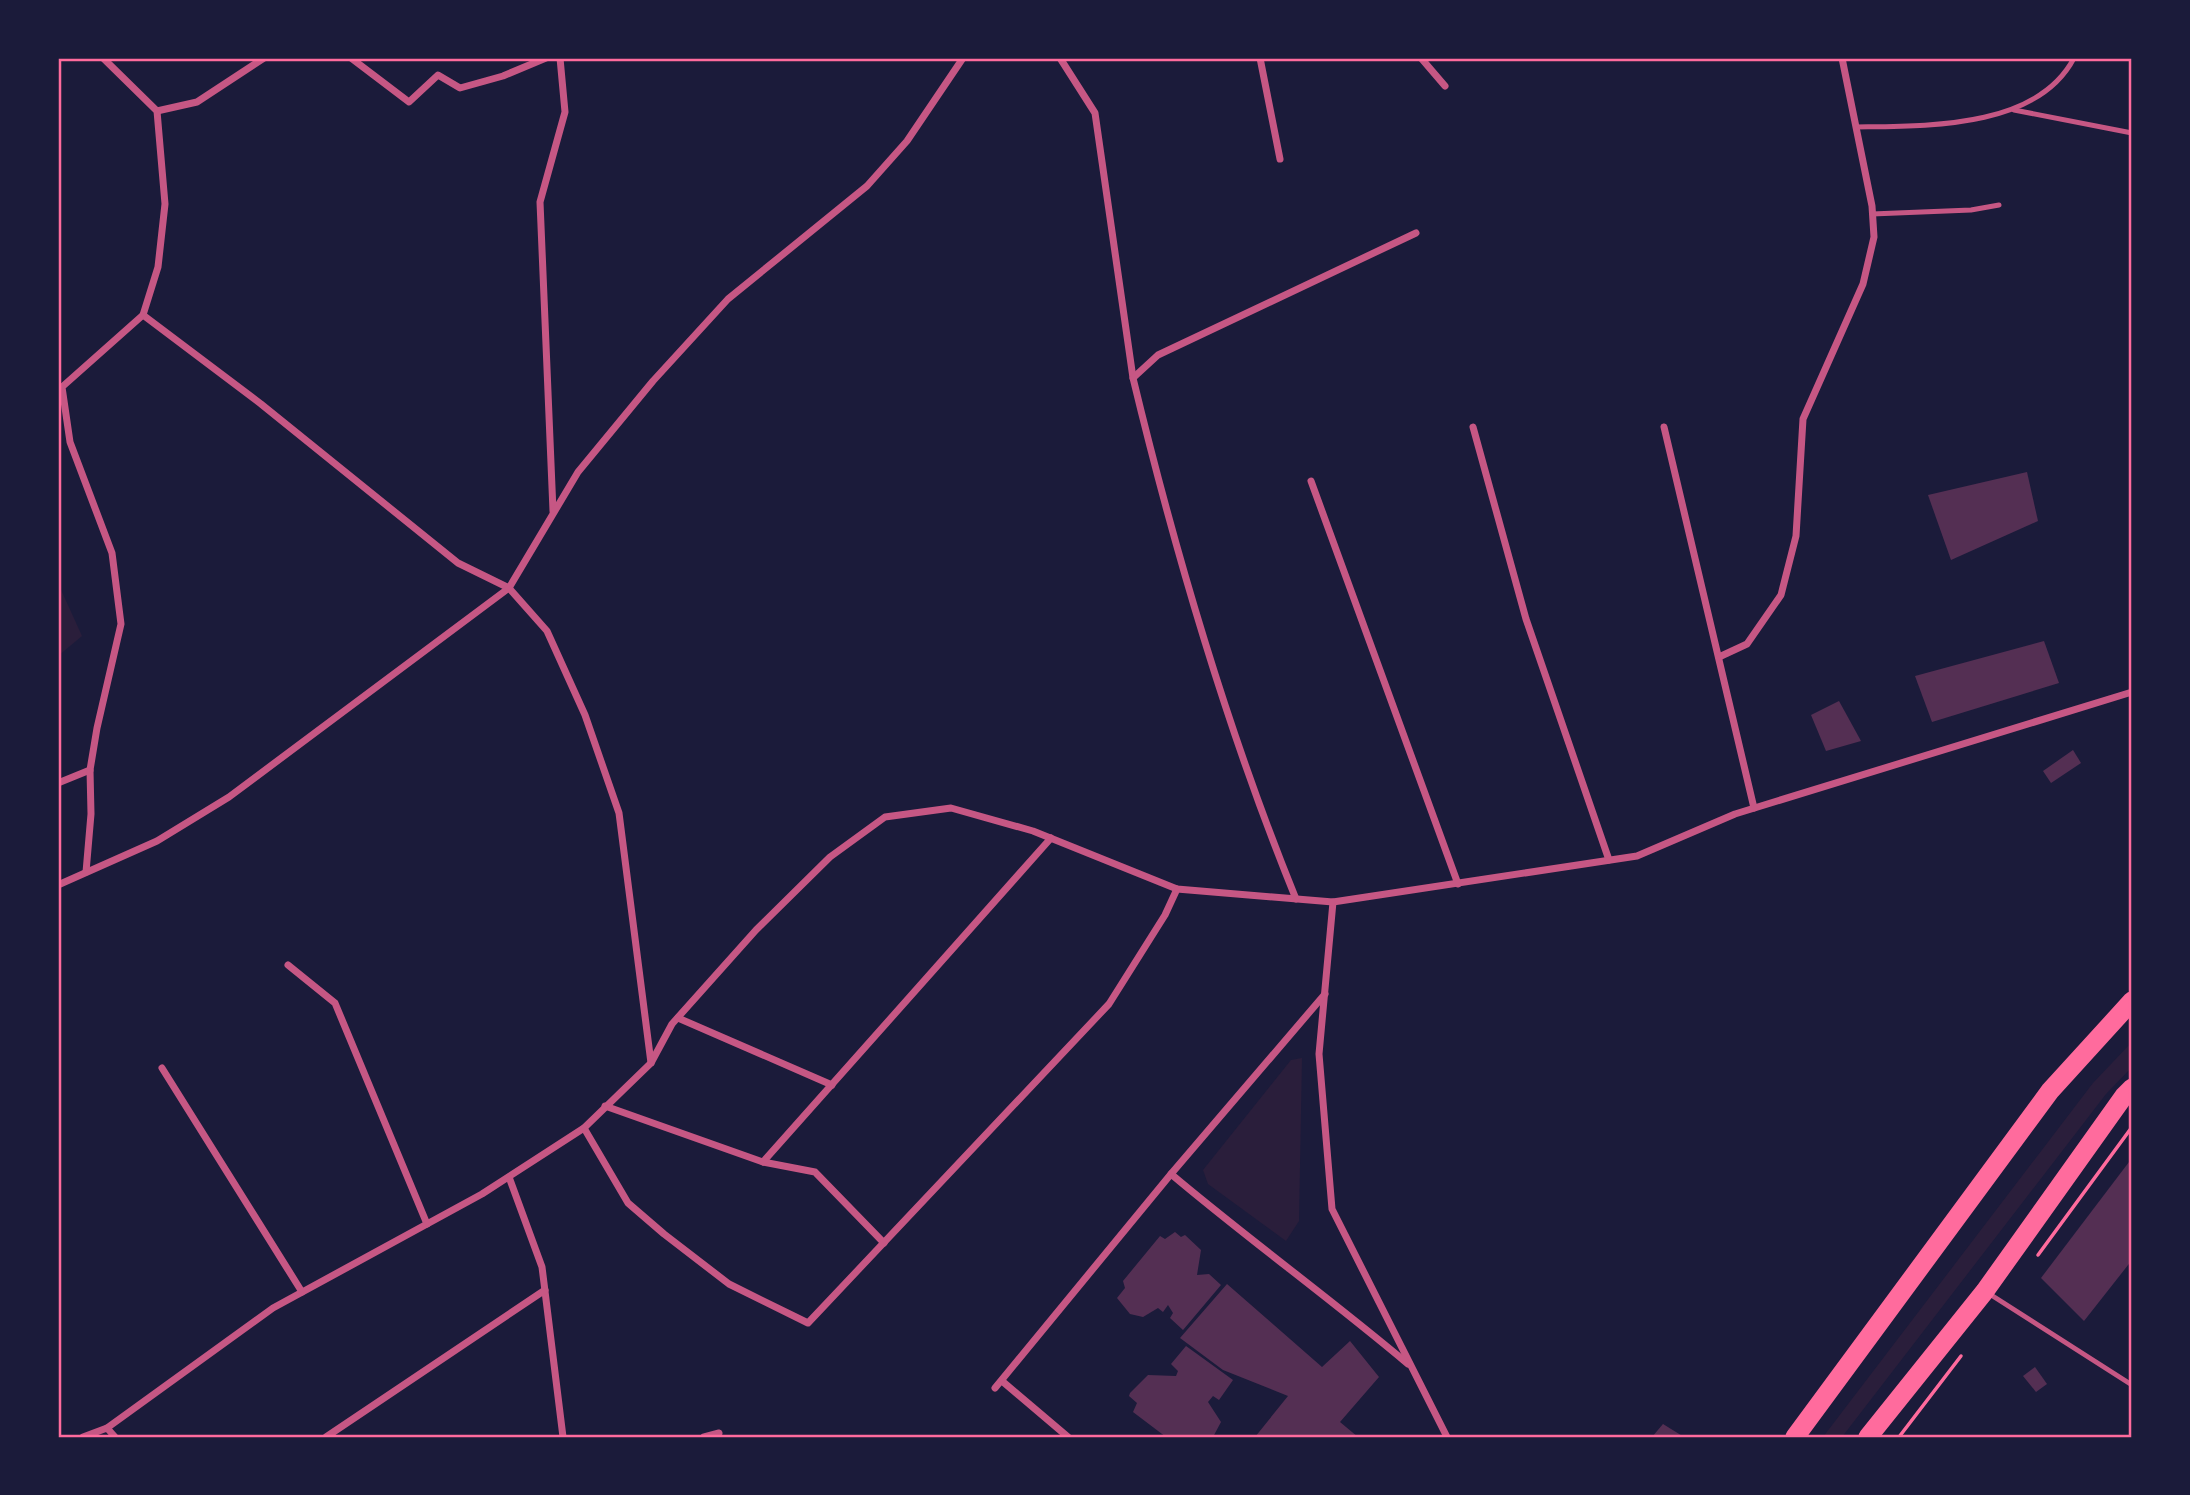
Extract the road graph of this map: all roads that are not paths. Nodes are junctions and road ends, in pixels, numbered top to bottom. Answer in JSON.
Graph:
{"nodes":[{"id":1,"x":103,"y":58,"type":"edge"},
{"id":2,"x":264,"y":58,"type":"edge"},
{"id":3,"x":351,"y":58,"type":"edge"},
{"id":4,"x":545,"y":58,"type":"edge"},
{"id":5,"x":560,"y":58,"type":"edge"},
{"id":6,"x":963,"y":58,"type":"edge"},
{"id":7,"x":1060,"y":58,"type":"edge"},
{"id":8,"x":1260,"y":58,"type":"edge"},
{"id":9,"x":1421,"y":58,"type":"edge"},
{"id":10,"x":1842,"y":58,"type":"edge"},
{"id":11,"x":2074,"y":58,"type":"edge"},
{"id":12,"x":1445,"y":86,"type":"dead end"},
{"id":13,"x":2014,"y":110,"type":"junction"},
{"id":14,"x":157,"y":111,"type":"junction"},
{"id":15,"x":1856,"y":127,"type":"junction"},
{"id":16,"x":2132,"y":133,"type":"edge"},
{"id":17,"x":1280,"y":159,"type":"dead end"},
{"id":18,"x":1998,"y":205,"type":"dead end"},
{"id":19,"x":1872,"y":214,"type":"junction"},
{"id":20,"x":1416,"y":233,"type":"dead end"},
{"id":21,"x":143,"y":314,"type":"junction"},
{"id":22,"x":1133,"y":378,"type":"junction"},
{"id":23,"x":1472,"y":428,"type":"dead end"},
{"id":24,"x":1664,"y":428,"type":"dead end"},
{"id":25,"x":1311,"y":481,"type":"dead end"},
{"id":26,"x":553,"y":512,"type":"junction"},
{"id":27,"x":509,"y":587,"type":"junction"},
{"id":28,"x":1719,"y":657,"type":"junction"},
{"id":29,"x":2132,"y":692,"type":"edge"},
{"id":30,"x":90,"y":770,"type":"junction"},
{"id":31,"x":58,"y":783,"type":"edge"},
{"id":32,"x":1754,"y":808,"type":"junction"},
{"id":33,"x":1051,"y":838,"type":"junction"},
{"id":34,"x":1609,"y":860,"type":"junction"},
{"id":35,"x":86,"y":872,"type":"junction"},
{"id":36,"x":1458,"y":884,"type":"junction"},
{"id":37,"x":58,"y":885,"type":"edge"},
{"id":38,"x":1177,"y":889,"type":"junction"},
{"id":39,"x":1296,"y":899,"type":"junction"},
{"id":40,"x":1333,"y":902,"type":"junction"},
{"id":41,"x":288,"y":965,"type":"dead end"},
{"id":42,"x":1325,"y":995,"type":"junction"},
{"id":43,"x":2132,"y":1001,"type":"edge"},
{"id":44,"x":678,"y":1018,"type":"junction"},
{"id":45,"x":651,"y":1063,"type":"junction"},
{"id":46,"x":162,"y":1068,"type":"dead end"},
{"id":47,"x":832,"y":1085,"type":"junction"},
{"id":48,"x":2132,"y":1088,"type":"edge"},
{"id":49,"x":606,"y":1106,"type":"junction"},
{"id":50,"x":584,"y":1128,"type":"junction"},
{"id":51,"x":763,"y":1163,"type":"junction"},
{"id":52,"x":1171,"y":1174,"type":"junction"},
{"id":53,"x":509,"y":1177,"type":"junction"},
{"id":54,"x":427,"y":1224,"type":"junction"},
{"id":55,"x":884,"y":1243,"type":"junction"},
{"id":56,"x":545,"y":1290,"type":"junction"},
{"id":57,"x":1985,"y":1291,"type":"junction"},
{"id":58,"x":302,"y":1292,"type":"junction"},
{"id":59,"x":1412,"y":1367,"type":"junction"},
{"id":60,"x":1002,"y":1381,"type":"junction"},
{"id":61,"x":2132,"y":1385,"type":"edge"},
{"id":62,"x":995,"y":1388,"type":"dead end"},
{"id":63,"x":107,"y":1429,"type":"junction"},
{"id":64,"x":719,"y":1433,"type":"dead end"},
{"id":65,"x":1873,"y":1435,"type":"edge"},
{"id":66,"x":83,"y":1437,"type":"edge"},
{"id":67,"x":115,"y":1437,"type":"edge"},
{"id":68,"x":326,"y":1437,"type":"edge"},
{"id":69,"x":562,"y":1437,"type":"edge"},
{"id":70,"x":704,"y":1437,"type":"edge"},
{"id":71,"x":1068,"y":1437,"type":"edge"},
{"id":72,"x":1447,"y":1437,"type":"edge"},
{"id":73,"x":1795,"y":1437,"type":"edge"}],
"edges":[{"from":1,"to":14,"type":"street"},
{"from":2,"to":14,"type":"street"},
{"from":3,"to":4,"type":"street"},
{"from":5,"to":26,"type":"street"},
{"from":6,"to":26,"type":"street"},
{"from":7,"to":22,"type":"street"},
{"from":8,"to":17,"type":"street"},
{"from":9,"to":12,"type":"street"},
{"from":10,"to":15,"type":"street"},
{"from":11,"to":13,"type":"lane"},
{"from":13,"to":15,"type":"lane"},
{"from":13,"to":16,"type":"lane"},
{"from":14,"to":21,"type":"street"},
{"from":15,"to":19,"type":"street"},
{"from":18,"to":19,"type":"lane"},
{"from":19,"to":28,"type":"street"},
{"from":20,"to":22,"type":"street"},
{"from":21,"to":27,"type":"street"},
{"from":21,"to":30,"type":"street"},
{"from":22,"to":39,"type":"street"},
{"from":23,"to":34,"type":"street"},
{"from":24,"to":28,"type":"street"},
{"from":25,"to":36,"type":"street"},
{"from":26,"to":27,"type":"street"},
{"from":27,"to":35,"type":"street"},
{"from":27,"to":45,"type":"street"},
{"from":28,"to":32,"type":"street"},
{"from":29,"to":32,"type":"street"},
{"from":30,"to":31,"type":"street"},
{"from":30,"to":35,"type":"street"},
{"from":32,"to":34,"type":"street"},
{"from":33,"to":38,"type":"street"},
{"from":33,"to":44,"type":"street"},
{"from":33,"to":47,"type":"street"},
{"from":34,"to":36,"type":"street"},
{"from":35,"to":37,"type":"street"},
{"from":36,"to":40,"type":"street"},
{"from":38,"to":39,"type":"street"},
{"from":38,"to":55,"type":"street"},
{"from":39,"to":40,"type":"street"},
{"from":40,"to":42,"type":"street"},
{"from":41,"to":54,"type":"street"},
{"from":42,"to":52,"type":"street"},
{"from":42,"to":59,"type":"street"},
{"from":43,"to":73,"type":"highway"},
{"from":44,"to":45,"type":"street"},
{"from":44,"to":47,"type":"street"},
{"from":45,"to":49,"type":"street"},
{"from":46,"to":58,"type":"street"},
{"from":47,"to":51,"type":"street"},
{"from":48,"to":57,"type":"highway"},
{"from":49,"to":50,"type":"street"},
{"from":49,"to":51,"type":"street"},
{"from":50,"to":53,"type":"street"},
{"from":50,"to":55,"type":"street"},
{"from":51,"to":55,"type":"street"},
{"from":52,"to":59,"type":"street"},
{"from":52,"to":60,"type":"street"},
{"from":53,"to":54,"type":"street"},
{"from":53,"to":56,"type":"street"},
{"from":54,"to":58,"type":"street"},
{"from":56,"to":68,"type":"street"},
{"from":56,"to":69,"type":"street"},
{"from":57,"to":61,"type":"lane"},
{"from":57,"to":65,"type":"highway"},
{"from":58,"to":63,"type":"street"},
{"from":59,"to":72,"type":"street"},
{"from":60,"to":62,"type":"street"},
{"from":60,"to":71,"type":"street"},
{"from":63,"to":66,"type":"street"},
{"from":63,"to":67,"type":"street"},
{"from":64,"to":70,"type":"street"}]}
